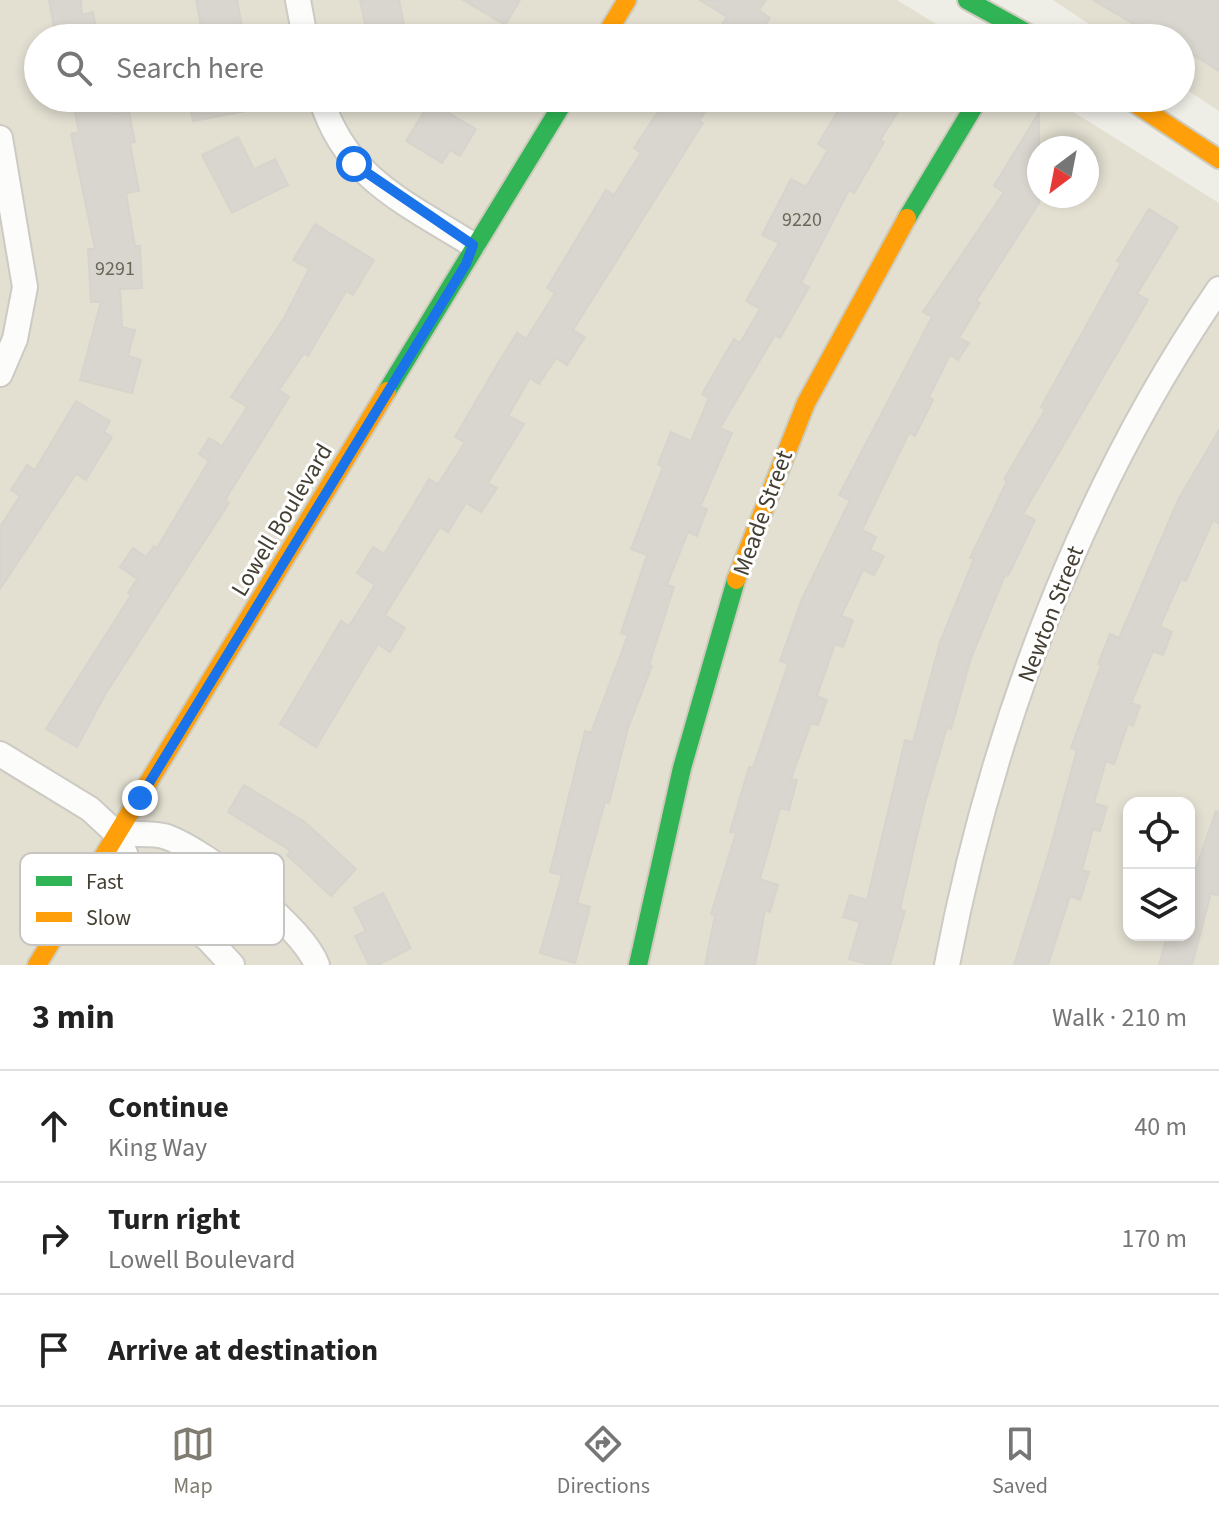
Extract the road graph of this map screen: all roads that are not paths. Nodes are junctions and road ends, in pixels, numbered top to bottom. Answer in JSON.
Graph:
{"nodes":[{"id":1,"x":298,"y":0,"type":"edge"},
{"id":2,"x":627,"y":0,"type":"edge"},
{"id":3,"x":967,"y":0,"type":"edge"},
{"id":4,"x":302,"y":24,"type":"edge"},
{"id":5,"x":612,"y":24,"type":"edge"},
{"id":6,"x":1004,"y":24,"type":"edge"},
{"id":7,"x":325,"y":112,"type":"edge"},
{"id":8,"x":557,"y":112,"type":"edge"},
{"id":9,"x":971,"y":112,"type":"edge"},
{"id":10,"x":1148,"y":112,"type":"edge"},
{"id":11,"x":0,"y":138,"type":"edge"},
{"id":12,"x":1219,"y":159,"type":"edge"},
{"id":13,"x":473,"y":245,"type":"junction"},
{"id":14,"x":1219,"y":289,"type":"edge"},
{"id":15,"x":0,"y":373,"type":"edge"},
{"id":16,"x":0,"y":754,"type":"edge"},
{"id":17,"x":117,"y":834,"type":"junction"},
{"id":18,"x":105,"y":853,"type":"edge"},
{"id":19,"x":125,"y":853,"type":"edge"},
{"id":20,"x":193,"y":853,"type":"edge"},
{"id":21,"x":284,"y":919,"type":"edge"},
{"id":22,"x":49,"y":945,"type":"edge"},
{"id":23,"x":214,"y":945,"type":"edge"},
{"id":24,"x":37,"y":965,"type":"edge"},
{"id":25,"x":232,"y":965,"type":"edge"},
{"id":26,"x":317,"y":965,"type":"edge"},
{"id":27,"x":638,"y":965,"type":"edge"},
{"id":28,"x":947,"y":965,"type":"edge"}],
"edges":[{"from":1,"to":4,"type":"street"},
{"from":2,"to":5,"type":"street"},
{"from":3,"to":6,"type":"street"},
{"from":7,"to":13,"type":"street"},
{"from":8,"to":13,"type":"street","name":"Lowell Boulevard"},
{"from":9,"to":27,"type":"street","name":"Meade Street"},
{"from":10,"to":12,"type":"street"},
{"from":11,"to":15,"type":"street"},
{"from":13,"to":17,"type":"street","name":"Lowell Boulevard"},
{"from":14,"to":28,"type":"street","name":"Newton Street"},
{"from":16,"to":17,"type":"street"},
{"from":17,"to":18,"type":"street","name":"Lowell Boulevard"},
{"from":17,"to":19,"type":"street"},
{"from":17,"to":20,"type":"street"},
{"from":21,"to":26,"type":"street"},
{"from":22,"to":24,"type":"street","name":"Lowell Boulevard"},
{"from":23,"to":25,"type":"street"}]}
